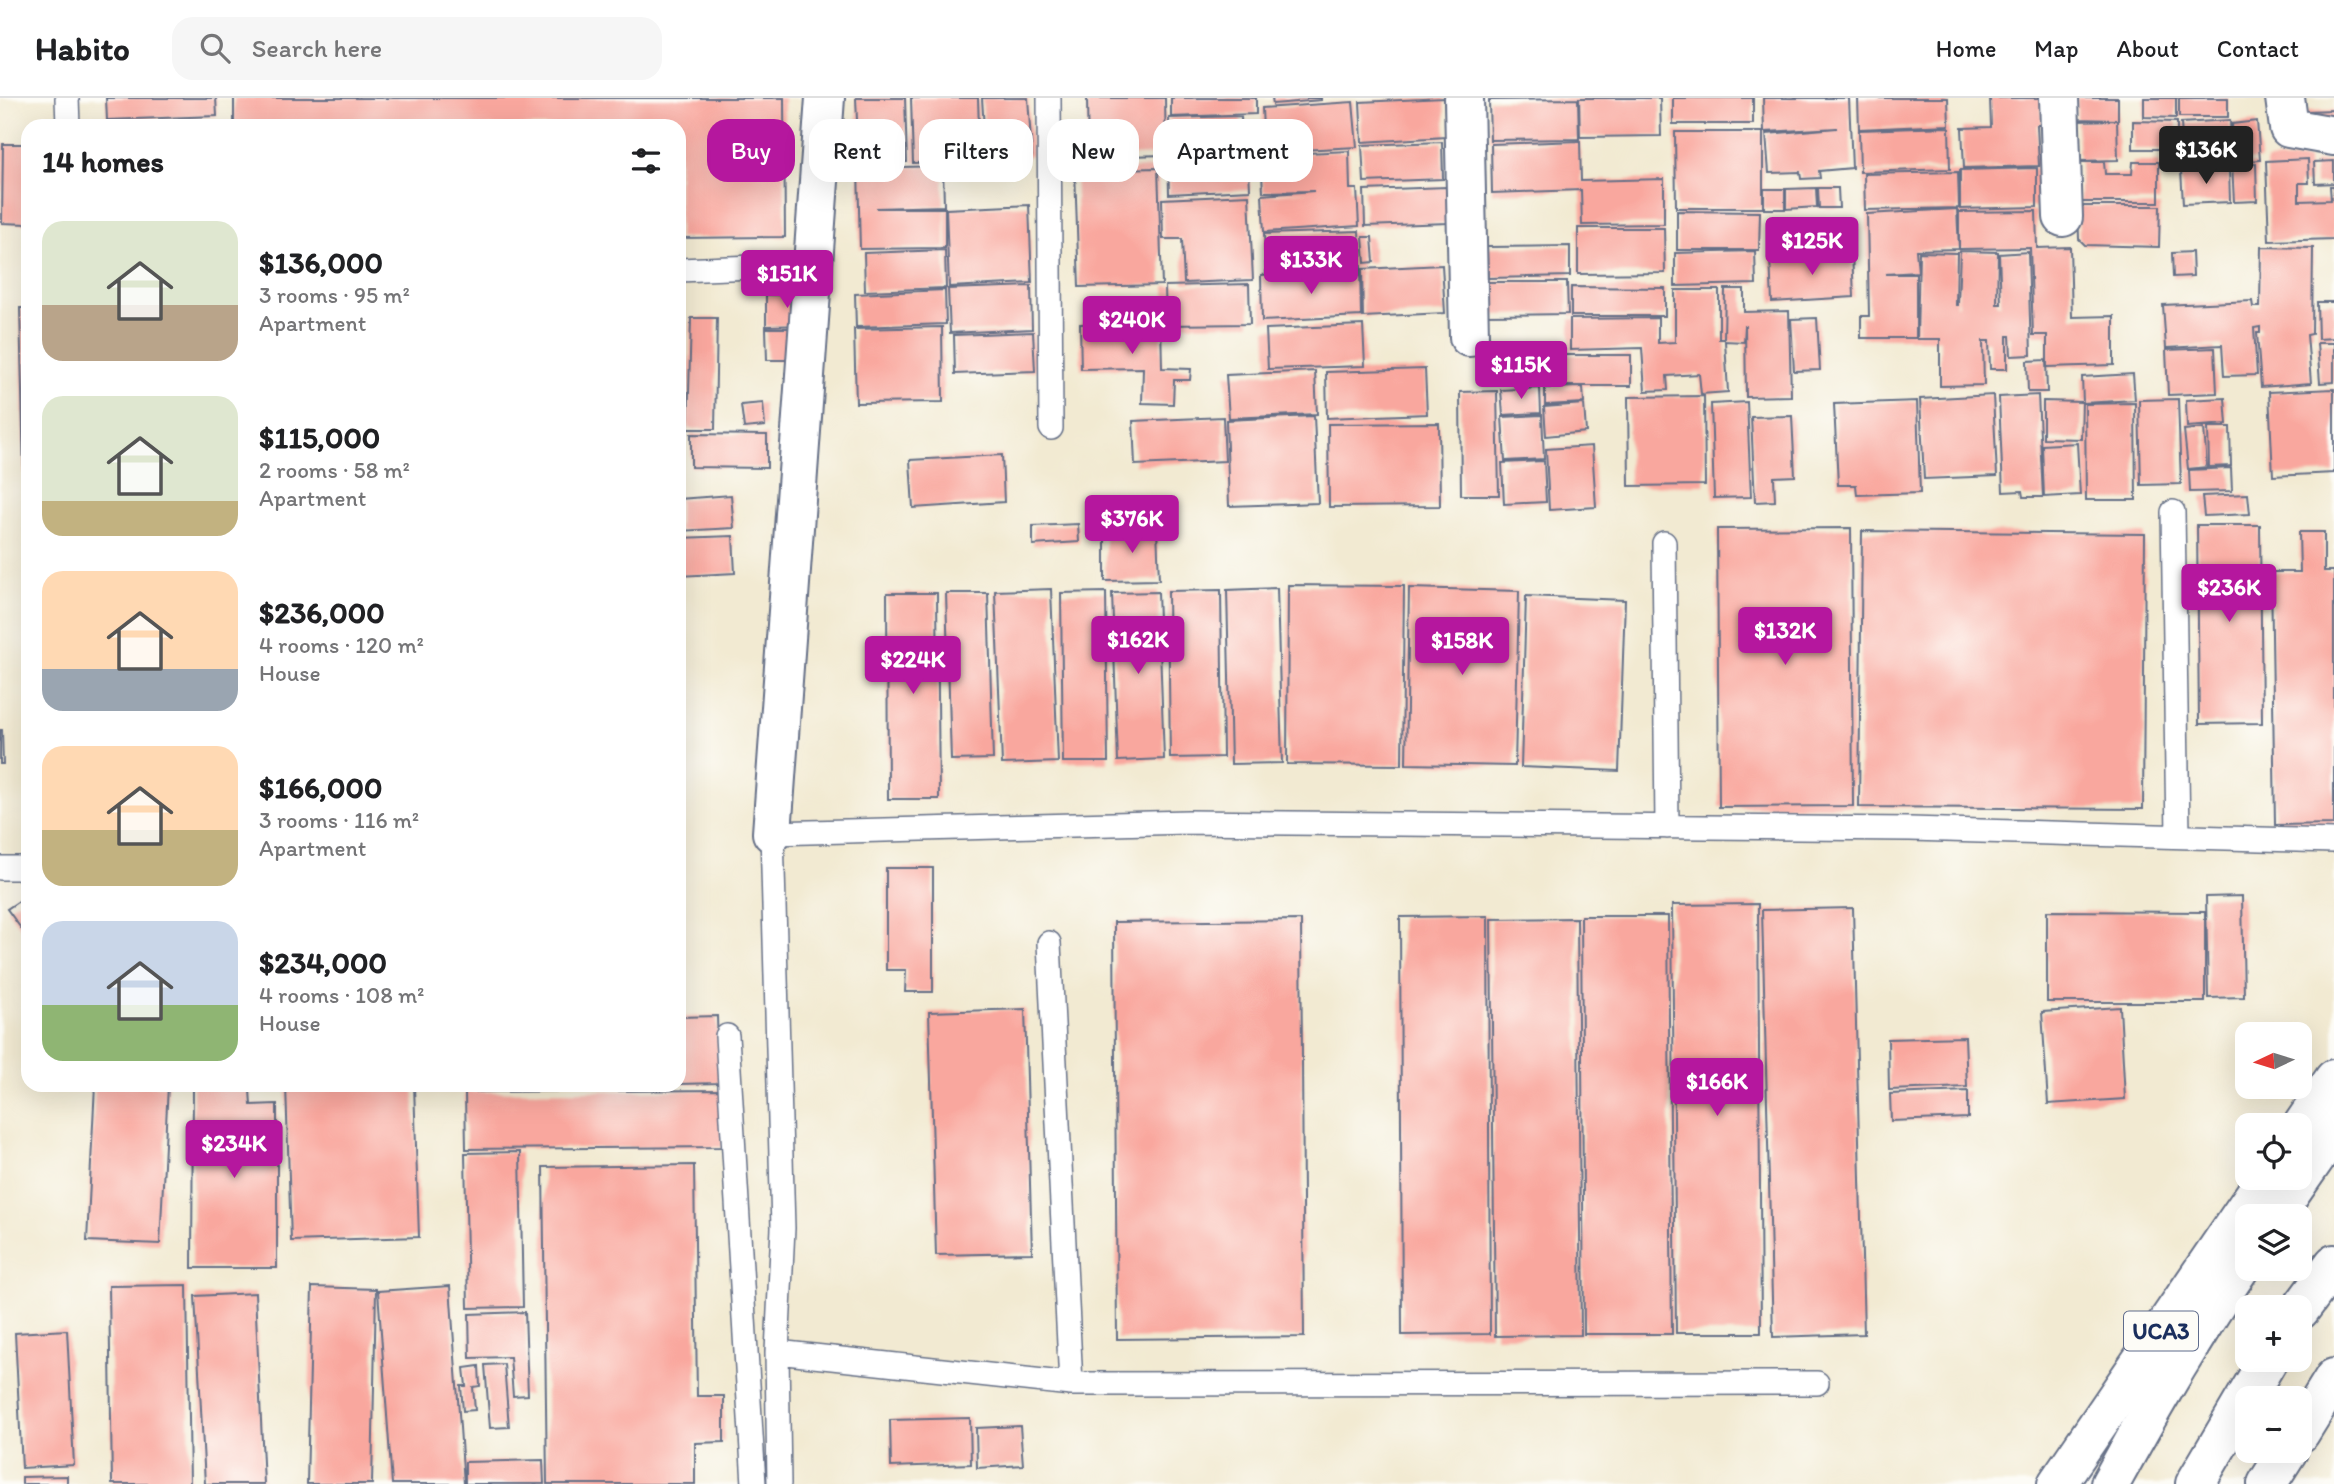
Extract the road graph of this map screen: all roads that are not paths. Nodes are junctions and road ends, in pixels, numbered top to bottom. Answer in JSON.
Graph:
{"nodes":[{"id":1,"x":67,"y":98,"type":"edge"},
{"id":2,"x":825,"y":98,"type":"edge"},
{"id":3,"x":1049,"y":98,"type":"edge"},
{"id":4,"x":1464,"y":98,"type":"edge"},
{"id":5,"x":2059,"y":98,"type":"edge"},
{"id":6,"x":2285,"y":98,"type":"edge"},
{"id":7,"x":68,"y":119,"type":"edge"},
{"id":8,"x":2334,"y":136,"type":"edge"},
{"id":9,"x":2063,"y":217,"type":"dead end"},
{"id":10,"x":778,"y":266,"type":"dead end"},
{"id":11,"x":686,"y":270,"type":"edge"},
{"id":12,"x":1469,"y":337,"type":"dead end"},
{"id":13,"x":1051,"y":428,"type":"dead end"},
{"id":14,"x":2173,"y":512,"type":"dead end"},
{"id":15,"x":1664,"y":542,"type":"dead end"},
{"id":16,"x":1667,"y":827,"type":"junction"},
{"id":17,"x":772,"y":833,"type":"junction"},
{"id":18,"x":2178,"y":836,"type":"junction"},
{"id":19,"x":2334,"y":841,"type":"edge"},
{"id":20,"x":0,"y":868,"type":"edge"},
{"id":21,"x":21,"y":868,"type":"edge"},
{"id":22,"x":1049,"y":943,"type":"dead end"},
{"id":23,"x":727,"y":1036,"type":"dead end"},
{"id":24,"x":2334,"y":1079,"type":"edge"},
{"id":25,"x":2311,"y":1113,"type":"edge"},
{"id":26,"x":2334,"y":1131,"type":"edge"},
{"id":27,"x":2258,"y":1190,"type":"edge"},
{"id":28,"x":2283,"y":1204,"type":"edge"},
{"id":29,"x":2334,"y":1264,"type":"edge"},
{"id":30,"x":2235,"y":1274,"type":"edge"},
{"id":31,"x":2311,"y":1295,"type":"edge"},
{"id":32,"x":777,"y":1352,"type":"junction"},
{"id":33,"x":2261,"y":1372,"type":"edge"},
{"id":34,"x":2334,"y":1378,"type":"edge"},
{"id":35,"x":1817,"y":1383,"type":"dead end"},
{"id":36,"x":1071,"y":1384,"type":"junction"},
{"id":37,"x":2312,"y":1414,"type":"edge"},
{"id":38,"x":2280,"y":1463,"type":"edge"},
{"id":39,"x":754,"y":1484,"type":"edge"},
{"id":40,"x":779,"y":1484,"type":"edge"},
{"id":41,"x":2057,"y":1484,"type":"edge"},
{"id":42,"x":2110,"y":1484,"type":"edge"},
{"id":43,"x":2195,"y":1484,"type":"edge"},
{"id":44,"x":2267,"y":1484,"type":"edge"}],
"edges":[{"from":1,"to":7,"type":"lane"},
{"from":2,"to":17,"type":"street"},
{"from":3,"to":13,"type":"lane"},
{"from":4,"to":12,"type":"street"},
{"from":5,"to":9,"type":"street"},
{"from":6,"to":8,"type":"street"},
{"from":10,"to":11,"type":"lane"},
{"from":14,"to":18,"type":"lane"},
{"from":15,"to":16,"type":"lane"},
{"from":16,"to":17,"type":"lane"},
{"from":16,"to":18,"type":"lane"},
{"from":17,"to":32,"type":"lane"},
{"from":18,"to":19,"type":"lane"},
{"from":20,"to":21,"type":"lane"},
{"from":22,"to":36,"type":"lane"},
{"from":23,"to":39,"type":"lane"},
{"from":24,"to":25,"type":"street"},
{"from":26,"to":28,"type":"street"},
{"from":27,"to":41,"type":"street","number":"UCA3"},
{"from":29,"to":31,"type":"street"},
{"from":30,"to":42,"type":"street","number":"UCA3"},
{"from":32,"to":36,"type":"lane"},
{"from":32,"to":40,"type":"lane"},
{"from":33,"to":43,"type":"street"},
{"from":34,"to":37,"type":"street"},
{"from":35,"to":36,"type":"lane"},
{"from":38,"to":44,"type":"street"}]}
